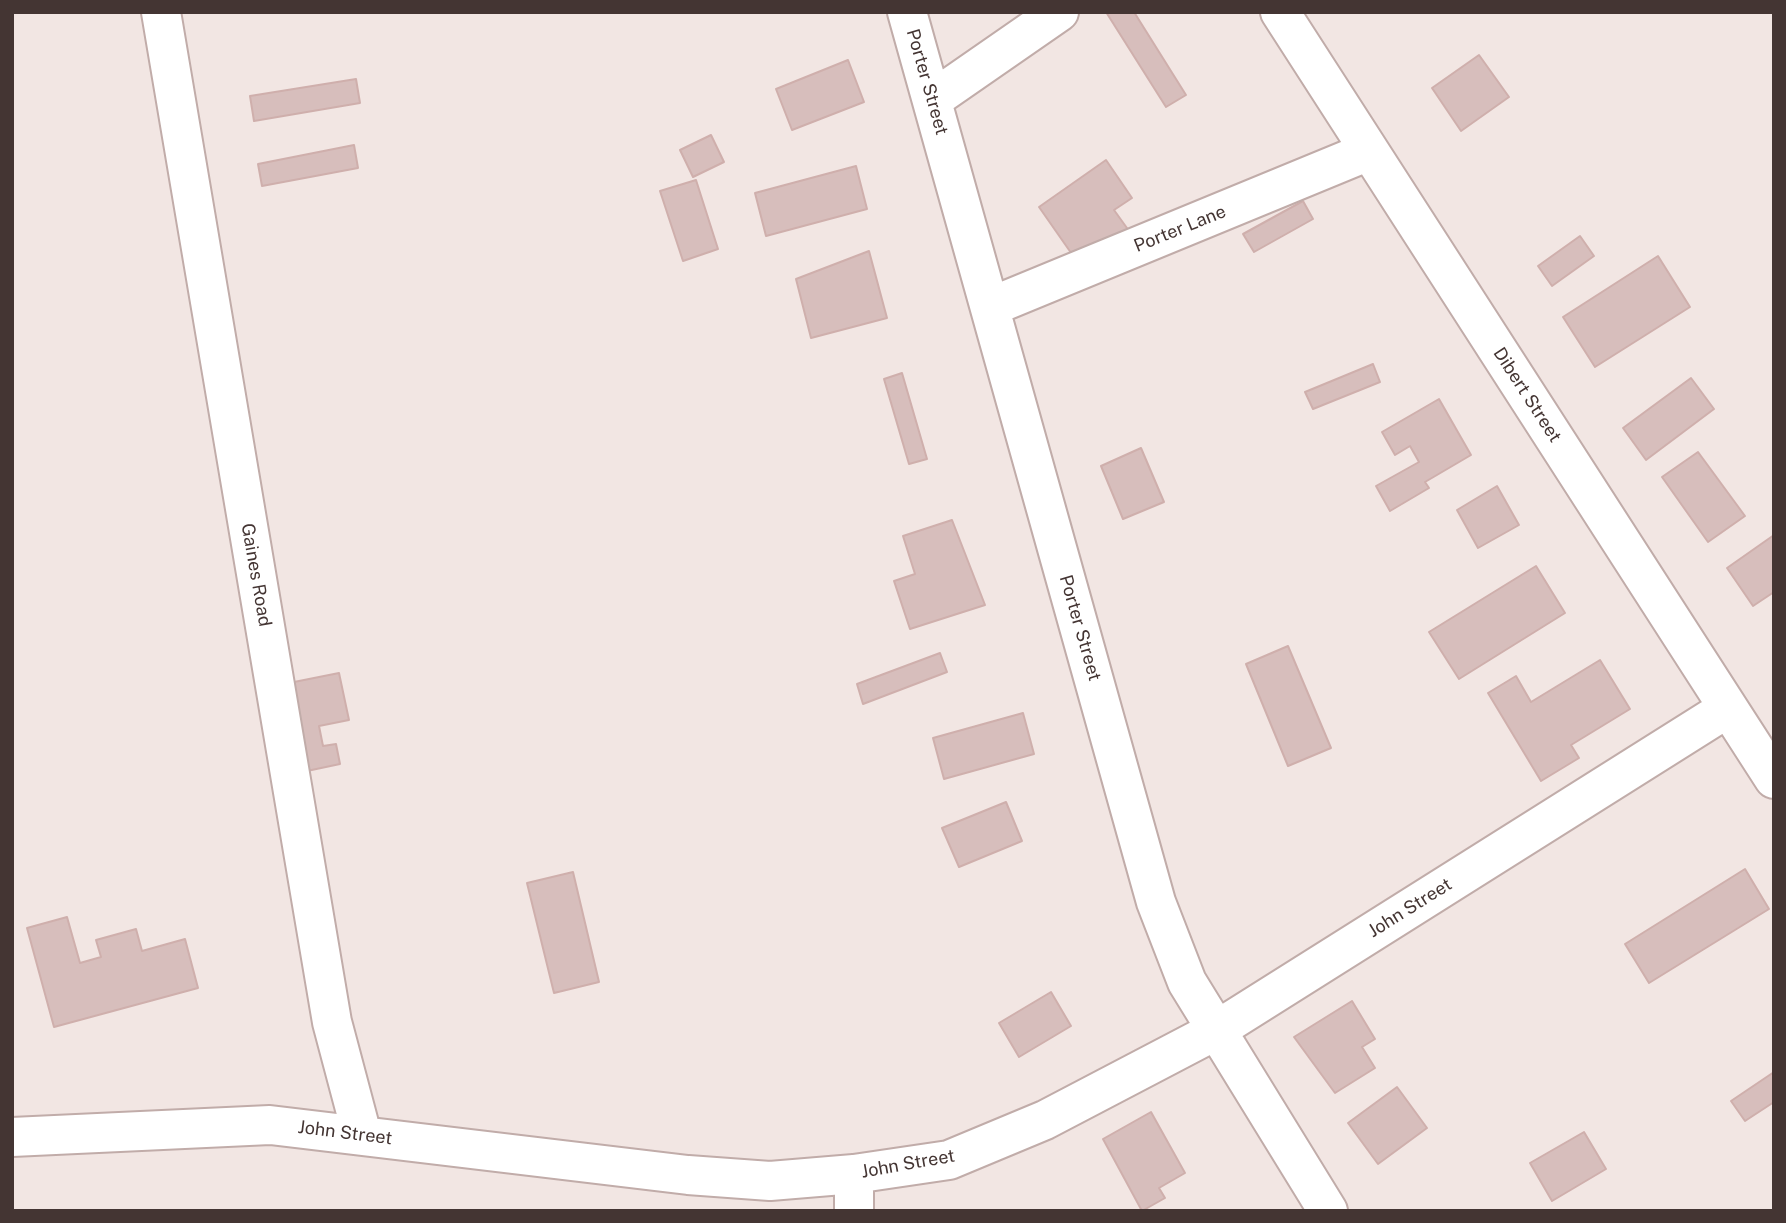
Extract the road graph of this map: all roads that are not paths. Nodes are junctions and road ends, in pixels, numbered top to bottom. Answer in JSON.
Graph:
{"nodes":[{"id":1,"x":161,"y":12,"type":"edge"},
{"id":2,"x":907,"y":12,"type":"edge"},
{"id":3,"x":1059,"y":12,"type":"edge"},
{"id":4,"x":1280,"y":12,"type":"edge"},
{"id":5,"x":932,"y":100,"type":"junction"},
{"id":6,"x":1369,"y":151,"type":"junction"},
{"id":7,"x":990,"y":307,"type":"junction"},
{"id":8,"x":1728,"y":708,"type":"junction"},
{"id":9,"x":1774,"y":779,"type":"edge"},
{"id":10,"x":1215,"y":1031,"type":"junction"},
{"id":11,"x":362,"y":1135,"type":"junction"},
{"id":12,"x":12,"y":1137,"type":"edge"},
{"id":13,"x":854,"y":1192,"type":"edge"},
{"id":14,"x":1328,"y":1211,"type":"edge"}],
"edges":[{"from":1,"to":11,"type":"street","name":"Gaines Road"},
{"from":2,"to":5,"type":"street","name":"Porter Street"},
{"from":3,"to":5,"type":"street"},
{"from":4,"to":6,"type":"street","name":"Dibert Street"},
{"from":5,"to":7,"type":"street","name":"Porter Street"},
{"from":6,"to":7,"type":"street","name":"Porter Lane"},
{"from":6,"to":8,"type":"street","name":"Dibert Street"},
{"from":7,"to":10,"type":"street","name":"Porter Street"},
{"from":8,"to":9,"type":"street","name":"Dibert Street"},
{"from":8,"to":10,"type":"street","name":"John Street"},
{"from":10,"to":13,"type":"street","name":"John Street"},
{"from":10,"to":14,"type":"street","name":"Porter Street"},
{"from":11,"to":12,"type":"street","name":"John Street"},
{"from":11,"to":13,"type":"street","name":"John Street"}]}
